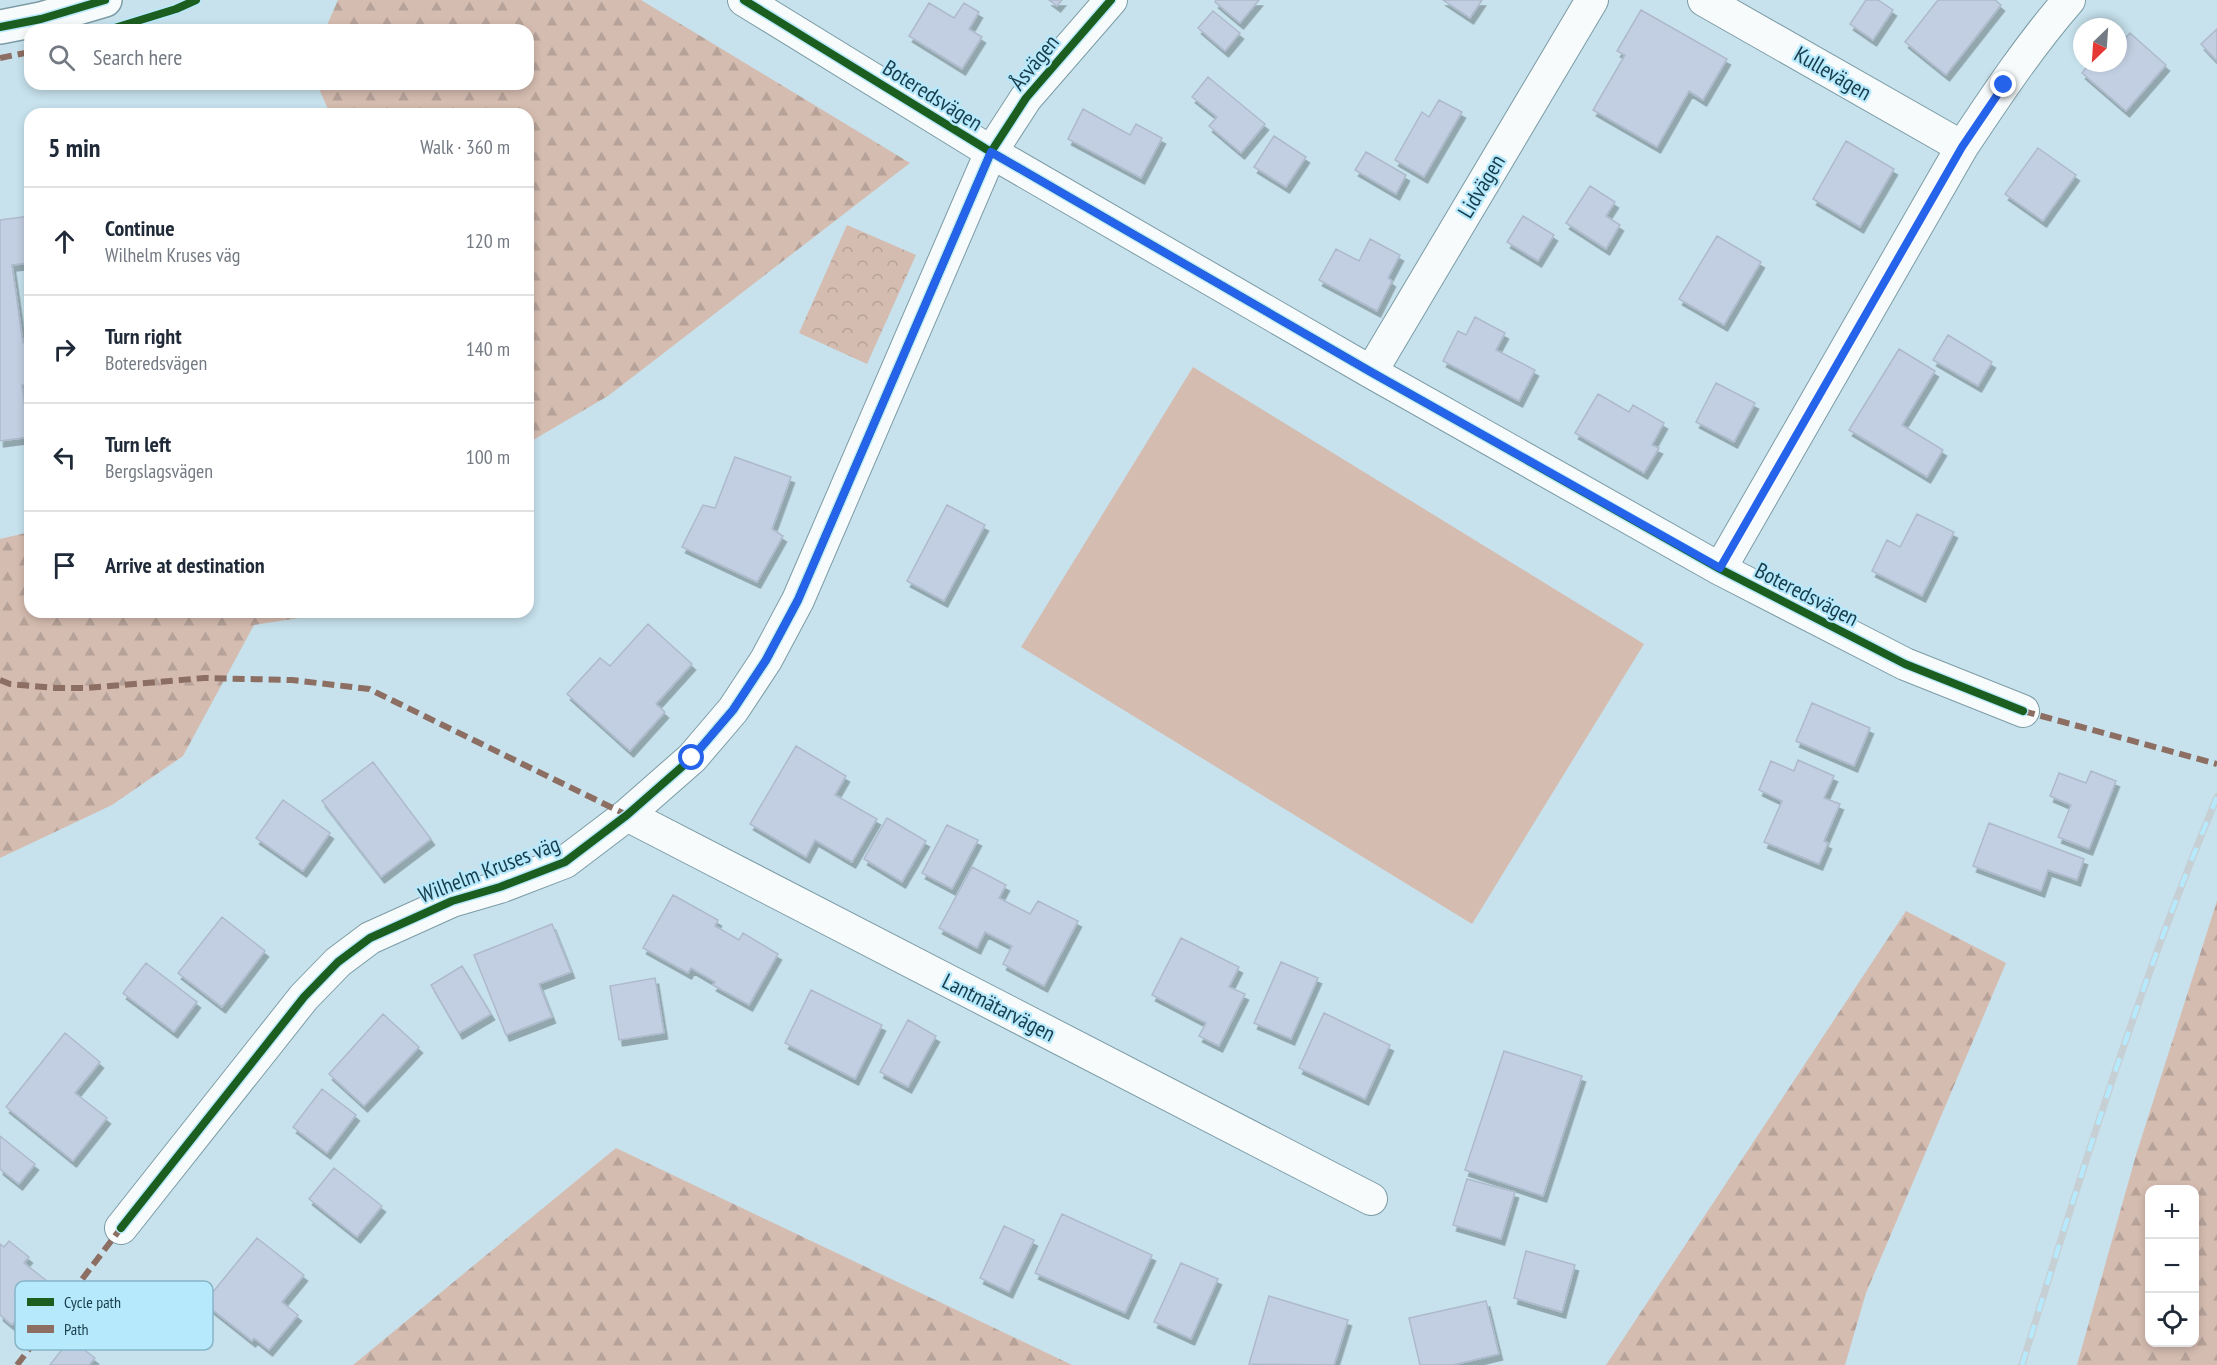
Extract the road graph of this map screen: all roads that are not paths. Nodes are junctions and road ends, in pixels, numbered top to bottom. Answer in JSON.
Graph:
{"nodes":[{"id":1,"x":105,"y":0,"type":"edge"},
{"id":2,"x":744,"y":0,"type":"edge"},
{"id":3,"x":1111,"y":0,"type":"edge"},
{"id":4,"x":1592,"y":0,"type":"edge"},
{"id":5,"x":1704,"y":0,"type":"edge"},
{"id":6,"x":2069,"y":0,"type":"edge"},
{"id":7,"x":0,"y":27,"type":"edge"},
{"id":8,"x":1962,"y":147,"type":"junction"},
{"id":9,"x":991,"y":152,"type":"junction"},
{"id":10,"x":1371,"y":372,"type":"junction"},
{"id":11,"x":1720,"y":568,"type":"junction"},
{"id":12,"x":2024,"y":711,"type":"dead end"},
{"id":13,"x":627,"y":815,"type":"junction"},
{"id":14,"x":1371,"y":1199,"type":"dead end"},
{"id":15,"x":120,"y":1228,"type":"dead end"}],
"edges":[{"from":1,"to":7,"type":"street"},
{"from":2,"to":9,"type":"street","name":"Boteredsvägen"},
{"from":3,"to":9,"type":"street","name":"Åsvägen"},
{"from":4,"to":10,"type":"street","name":"Lidvägen"},
{"from":5,"to":8,"type":"street","name":"Kullevägen"},
{"from":6,"to":8,"type":"street"},
{"from":8,"to":11,"type":"street"},
{"from":9,"to":10,"type":"street","name":"Boteredsvägen"},
{"from":9,"to":13,"type":"street","name":"Wilhelm Kruses väg"},
{"from":10,"to":11,"type":"street","name":"Boteredsvägen"},
{"from":11,"to":12,"type":"street","name":"Boteredsvägen"},
{"from":13,"to":14,"type":"street","name":"Lantmätarvägen"},
{"from":13,"to":15,"type":"street","name":"Wilhelm Kruses väg"}]}
